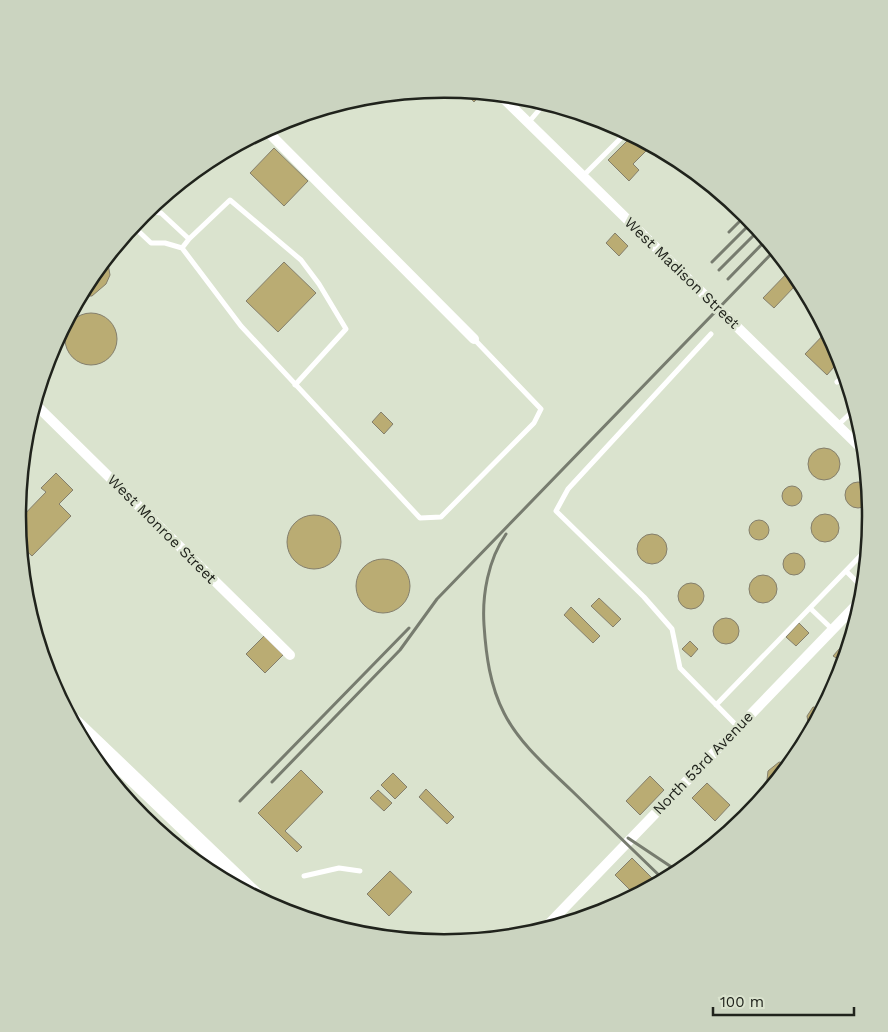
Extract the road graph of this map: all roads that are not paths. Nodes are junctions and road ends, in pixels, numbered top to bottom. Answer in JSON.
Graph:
{"nodes":[{"id":1,"x":508,"y":103,"type":"edge"},
{"id":2,"x":540,"y":109,"type":"edge"},
{"id":3,"x":528,"y":123,"type":"junction"},
{"id":4,"x":271,"y":136,"type":"edge"},
{"id":5,"x":621,"y":138,"type":"edge"},
{"id":6,"x":583,"y":176,"type":"junction"},
{"id":7,"x":158,"y":213,"type":"edge"},
{"id":8,"x":139,"y":232,"type":"edge"},
{"id":9,"x":189,"y":239,"type":"junction"},
{"id":10,"x":182,"y":248,"type":"junction"},
{"id":11,"x":711,"y":334,"type":"dead end"},
{"id":12,"x":474,"y":339,"type":"joint"},
{"id":13,"x":295,"y":384,"type":"junction"},
{"id":14,"x":40,"y":410,"type":"edge"},
{"id":15,"x":849,"y":414,"type":"edge"},
{"id":16,"x":838,"y":426,"type":"junction"},
{"id":17,"x":855,"y":442,"type":"edge"},
{"id":18,"x":860,"y":556,"type":"edge"},
{"id":19,"x":846,"y":571,"type":"junction"},
{"id":20,"x":856,"y":581,"type":"edge"},
{"id":21,"x":810,"y":608,"type":"junction"},
{"id":22,"x":851,"y":610,"type":"edge"},
{"id":23,"x":832,"y":630,"type":"junction"},
{"id":24,"x":290,"y":655,"type":"dead end"},
{"id":25,"x":716,"y":706,"type":"junction"},
{"id":26,"x":738,"y":727,"type":"junction"},
{"id":27,"x":90,"y":737,"type":"edge"},
{"id":28,"x":360,"y":871,"type":"dead end"},
{"id":29,"x":304,"y":876,"type":"dead end"},
{"id":30,"x":240,"y":881,"type":"edge"},
{"id":31,"x":553,"y":920,"type":"edge"}],
"edges":[{"from":1,"to":3,"type":"street","name":"West Madison Street"},
{"from":2,"to":3,"type":"lane"},
{"from":3,"to":6,"type":"street","name":"West Madison Street"},
{"from":4,"to":12,"type":"street"},
{"from":5,"to":6,"type":"lane"},
{"from":6,"to":16,"type":"street","name":"West Madison Street"},
{"from":7,"to":9,"type":"lane"},
{"from":8,"to":10,"type":"lane"},
{"from":9,"to":10,"type":"lane"},
{"from":9,"to":13,"type":"lane"},
{"from":10,"to":13,"type":"lane"},
{"from":11,"to":25,"type":"lane"},
{"from":12,"to":13,"type":"lane"},
{"from":14,"to":24,"type":"street","name":"West Monroe Street"},
{"from":15,"to":16,"type":"lane"},
{"from":16,"to":17,"type":"street","name":"West Madison Street"},
{"from":18,"to":19,"type":"lane"},
{"from":19,"to":20,"type":"lane"},
{"from":19,"to":21,"type":"lane"},
{"from":21,"to":23,"type":"lane"},
{"from":21,"to":25,"type":"lane"},
{"from":22,"to":23,"type":"street","name":"North 53rd Avenue"},
{"from":23,"to":26,"type":"street","name":"North 53rd Avenue"},
{"from":25,"to":26,"type":"lane"},
{"from":26,"to":31,"type":"street","name":"North 53rd Avenue"},
{"from":27,"to":30,"type":"main road"},
{"from":28,"to":29,"type":"lane"}]}
